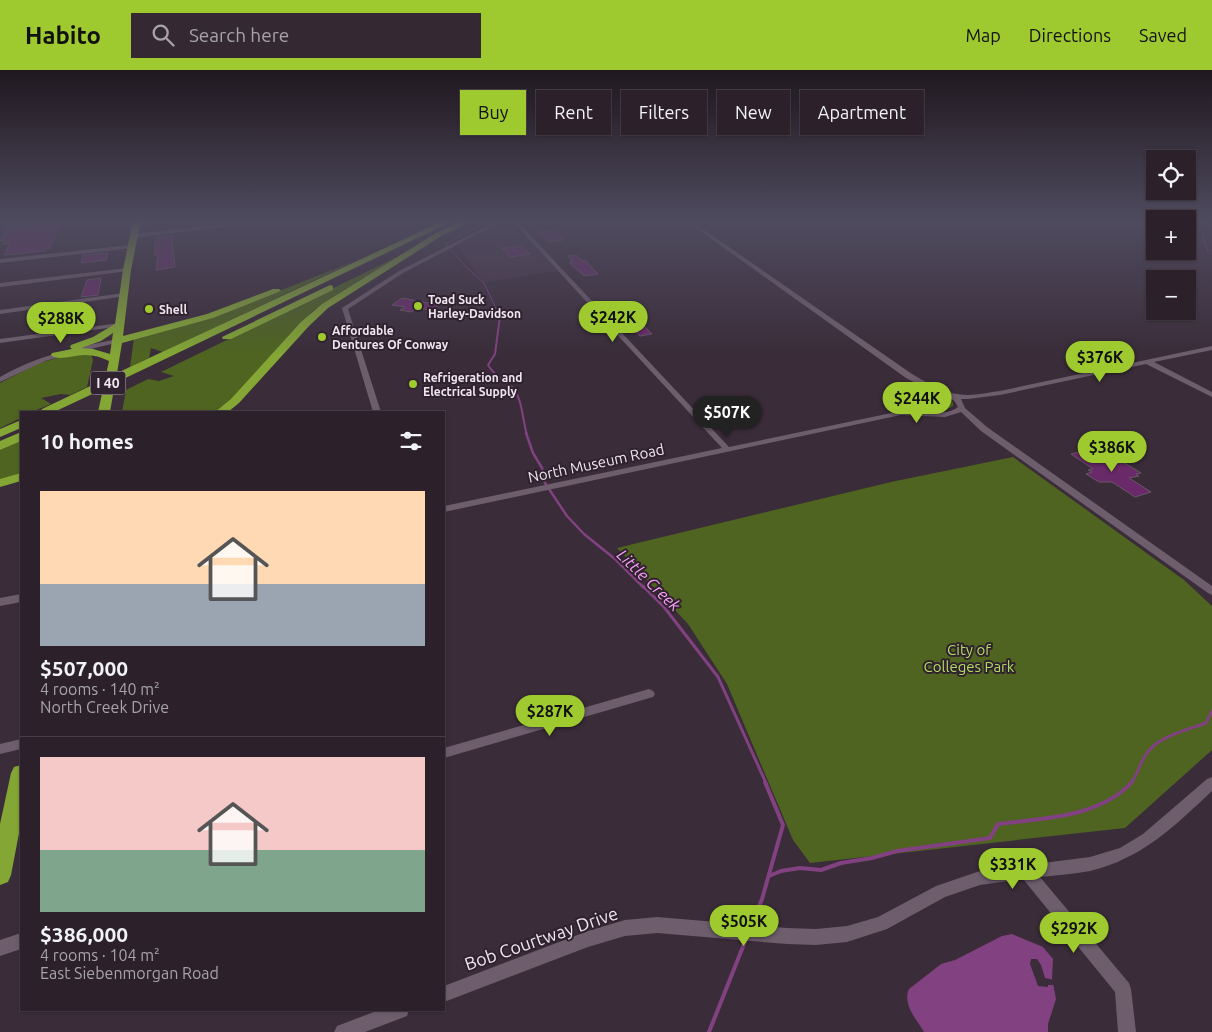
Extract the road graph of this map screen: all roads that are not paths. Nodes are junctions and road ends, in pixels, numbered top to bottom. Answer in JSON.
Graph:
{"nodes":[{"id":1,"x":128,"y":265,"type":"edge"},
{"id":2,"x":344,"y":265,"type":"edge"},
{"id":3,"x":358,"y":265,"type":"edge"},
{"id":4,"x":377,"y":265,"type":"edge"},
{"id":5,"x":391,"y":265,"type":"edge"},
{"id":6,"x":415,"y":265,"type":"edge"},
{"id":7,"x":555,"y":265,"type":"edge"},
{"id":8,"x":751,"y":265,"type":"edge"},
{"id":9,"x":127,"y":270,"type":"junction"},
{"id":10,"x":0,"y":285,"type":"edge"},
{"id":11,"x":124,"y":295,"type":"junction"},
{"id":12,"x":0,"y":312,"type":"edge"},
{"id":13,"x":126,"y":325,"type":"junction"},
{"id":14,"x":174,"y":325,"type":"junction"},
{"id":15,"x":118,"y":339,"type":"junction"},
{"id":16,"x":0,"y":341,"type":"edge"},
{"id":17,"x":215,"y":343,"type":"dead end"},
{"id":18,"x":75,"y":347,"type":"junction"},
{"id":19,"x":1212,"y":348,"type":"edge"},
{"id":20,"x":56,"y":356,"type":"junction"},
{"id":21,"x":170,"y":359,"type":"junction"},
{"id":22,"x":115,"y":360,"type":"junction"},
{"id":23,"x":1148,"y":362,"type":"junction"},
{"id":24,"x":0,"y":374,"type":"edge"},
{"id":25,"x":909,"y":376,"type":"junction"},
{"id":26,"x":0,"y":380,"type":"edge"},
{"id":27,"x":947,"y":394,"type":"junction"},
{"id":28,"x":1212,"y":395,"type":"edge"},
{"id":29,"x":984,"y":396,"type":"junction"},
{"id":30,"x":914,"y":399,"type":"junction"},
{"id":31,"x":962,"y":408,"type":"junction"},
{"id":32,"x":48,"y":411,"type":"edge"},
{"id":33,"x":72,"y":411,"type":"edge"},
{"id":34,"x":104,"y":411,"type":"edge"},
{"id":35,"x":222,"y":411,"type":"edge"},
{"id":36,"x":377,"y":411,"type":"edge"},
{"id":37,"x":901,"y":413,"type":"junction"},
{"id":38,"x":934,"y":413,"type":"junction"},
{"id":39,"x":944,"y":414,"type":"junction"},
{"id":40,"x":20,"y":424,"type":"edge"},
{"id":41,"x":984,"y":429,"type":"junction"},
{"id":42,"x":0,"y":433,"type":"edge"},
{"id":43,"x":20,"y":436,"type":"edge"},
{"id":44,"x":0,"y":446,"type":"edge"},
{"id":45,"x":727,"y":450,"type":"junction"},
{"id":46,"x":20,"y":477,"type":"edge"},
{"id":47,"x":0,"y":483,"type":"edge"},
{"id":48,"x":445,"y":509,"type":"edge"},
{"id":49,"x":1212,"y":591,"type":"edge"},
{"id":50,"x":20,"y":598,"type":"edge"},
{"id":51,"x":0,"y":602,"type":"edge"},
{"id":52,"x":649,"y":694,"type":"dead end"},
{"id":53,"x":20,"y":744,"type":"edge"},
{"id":54,"x":0,"y":749,"type":"edge"},
{"id":55,"x":445,"y":753,"type":"edge"},
{"id":56,"x":20,"y":778,"type":"edge"},
{"id":57,"x":1212,"y":783,"type":"edge"},
{"id":58,"x":1028,"y":874,"type":"junction"},
{"id":59,"x":0,"y":875,"type":"edge"},
{"id":60,"x":20,"y":941,"type":"edge"},
{"id":61,"x":0,"y":948,"type":"edge"},
{"id":62,"x":445,"y":994,"type":"edge"},
{"id":63,"x":398,"y":1011,"type":"edge"},
{"id":64,"x":343,"y":1032,"type":"edge"},
{"id":65,"x":1127,"y":1032,"type":"edge"}],
"edges":[{"from":1,"to":9,"type":"highway"},
{"from":2,"to":14,"type":"highway"},
{"from":3,"to":21,"type":"highway","number":"I 40"},
{"from":4,"to":17,"type":"highway"},
{"from":5,"to":35,"type":"highway"},
{"from":6,"to":36,"type":"street"},
{"from":7,"to":45,"type":"street"},
{"from":8,"to":25,"type":"street"},
{"from":9,"to":10,"type":"street"},
{"from":9,"to":11,"type":"highway"},
{"from":11,"to":12,"type":"street"},
{"from":11,"to":13,"type":"highway"},
{"from":13,"to":14,"type":"highway"},
{"from":13,"to":15,"type":"highway"},
{"from":13,"to":16,"type":"street"},
{"from":13,"to":18,"type":"highway"},
{"from":14,"to":15,"type":"highway"},
{"from":15,"to":18,"type":"street"},
{"from":15,"to":20,"type":"street"},
{"from":15,"to":22,"type":"highway"},
{"from":18,"to":24,"type":"street"},
{"from":19,"to":23,"type":"street"},
{"from":20,"to":22,"type":"highway"},
{"from":20,"to":26,"type":"street"},
{"from":21,"to":32,"type":"highway","number":"I 40"},
{"from":21,"to":33,"type":"highway","number":"I 40"},
{"from":22,"to":34,"type":"highway"},
{"from":23,"to":28,"type":"street"},
{"from":23,"to":29,"type":"street"},
{"from":25,"to":27,"type":"street"},
{"from":25,"to":30,"type":"street"},
{"from":27,"to":29,"type":"street"},
{"from":27,"to":30,"type":"street"},
{"from":27,"to":31,"type":"street"},
{"from":29,"to":31,"type":"street"},
{"from":30,"to":37,"type":"street","name":"North Museum Road"},
{"from":30,"to":38,"type":"street"},
{"from":31,"to":39,"type":"street"},
{"from":31,"to":41,"type":"street"},
{"from":37,"to":38,"type":"street","name":"North Museum Road"},
{"from":37,"to":45,"type":"street","name":"North Museum Road"},
{"from":38,"to":39,"type":"street","name":"North Museum Road"},
{"from":39,"to":41,"type":"street"},
{"from":40,"to":42,"type":"highway"},
{"from":41,"to":49,"type":"street"},
{"from":43,"to":44,"type":"highway"},
{"from":45,"to":48,"type":"street","name":"North Museum Road"},
{"from":46,"to":47,"type":"highway"},
{"from":50,"to":51,"type":"street"},
{"from":52,"to":55,"type":"street"},
{"from":53,"to":54,"type":"street"},
{"from":56,"to":59,"type":"highway"},
{"from":57,"to":58,"type":"street","name":"Bob Courtway Drive"},
{"from":58,"to":62,"type":"street","name":"Bob Courtway Drive"},
{"from":58,"to":65,"type":"street"},
{"from":60,"to":61,"type":"street"},
{"from":63,"to":64,"type":"street"}]}
